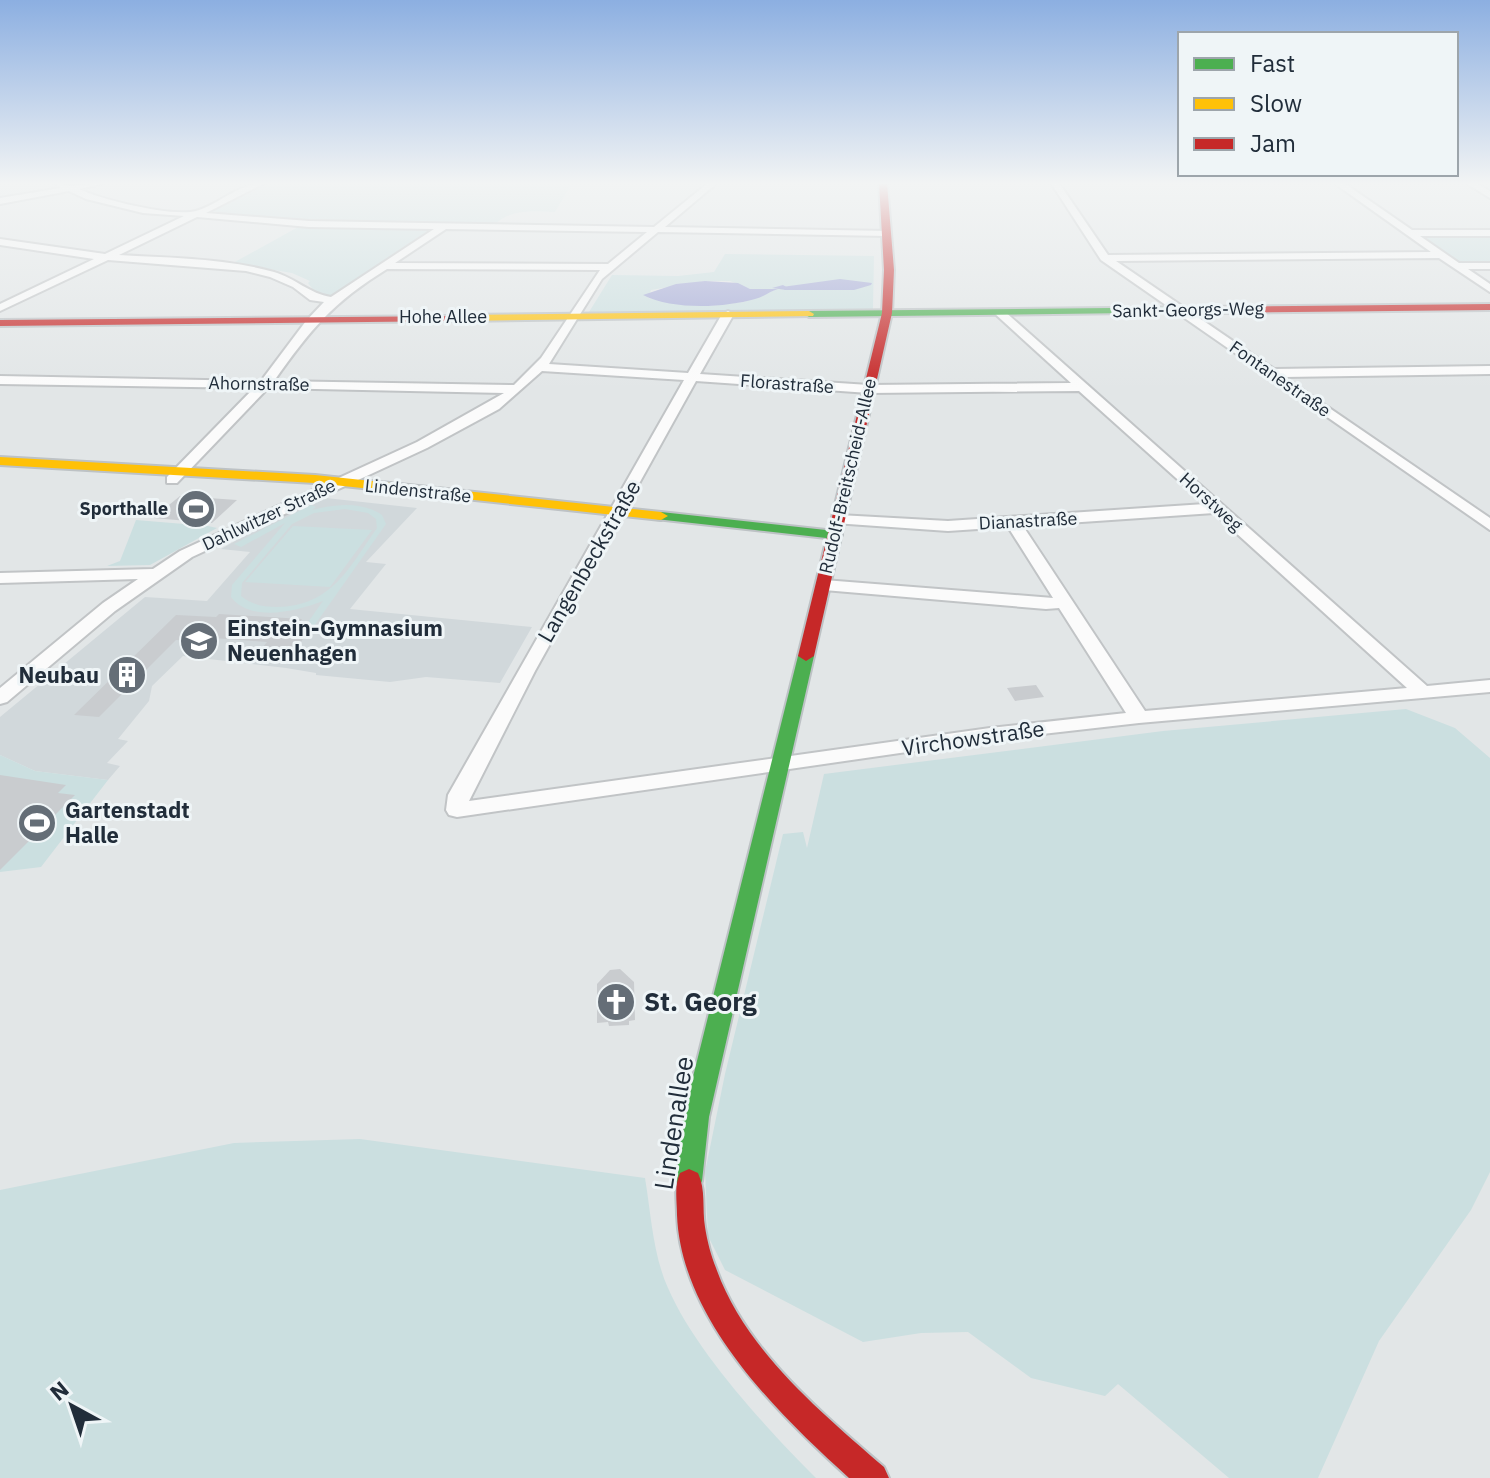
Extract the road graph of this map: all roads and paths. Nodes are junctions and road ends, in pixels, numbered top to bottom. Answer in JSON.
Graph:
{"nodes":[{"id":1,"x":70,"y":252,"type":"edge"},
{"id":2,"x":117,"y":252,"type":"edge"},
{"id":3,"x":407,"y":252,"type":"edge"},
{"id":4,"x":625,"y":252,"type":"edge"},
{"id":5,"x":887,"y":252,"type":"edge"},
{"id":6,"x":1101,"y":252,"type":"edge"},
{"id":7,"x":1437,"y":252,"type":"edge"},
{"id":8,"x":1442,"y":255,"type":"junction"},
{"id":9,"x":106,"y":257,"type":"junction"},
{"id":10,"x":1105,"y":258,"type":"junction"},
{"id":11,"x":387,"y":266,"type":"junction"},
{"id":12,"x":1457,"y":266,"type":"junction"},
{"id":13,"x":1490,"y":266,"type":"edge"},
{"id":14,"x":607,"y":267,"type":"junction"},
{"id":15,"x":1490,"y":289,"type":"edge"},
{"id":16,"x":333,"y":300,"type":"junction"},
{"id":17,"x":1490,"y":307,"type":"edge"},
{"id":18,"x":0,"y":308,"type":"edge"},
{"id":19,"x":1181,"y":310,"type":"junction"},
{"id":20,"x":999,"y":312,"type":"junction"},
{"id":21,"x":887,"y":313,"type":"junction"},
{"id":22,"x":728,"y":314,"type":"junction"},
{"id":23,"x":574,"y":316,"type":"junction"},
{"id":24,"x":317,"y":318,"type":"junction"},
{"id":25,"x":0,"y":323,"type":"edge"},
{"id":26,"x":541,"y":367,"type":"junction"},
{"id":27,"x":1490,"y":370,"type":"edge"},
{"id":28,"x":1271,"y":373,"type":"junction"},
{"id":29,"x":695,"y":378,"type":"junction"},
{"id":30,"x":0,"y":380,"type":"edge"},
{"id":31,"x":265,"y":384,"type":"junction"},
{"id":32,"x":1082,"y":387,"type":"junction"},
{"id":33,"x":517,"y":389,"type":"junction"},
{"id":34,"x":869,"y":389,"type":"junction"},
{"id":35,"x":0,"y":461,"type":"edge"},
{"id":36,"x":0,"y":470,"type":"edge"},
{"id":37,"x":177,"y":476,"type":"junction"},
{"id":38,"x":339,"y":482,"type":"junction"},
{"id":39,"x":321,"y":491,"type":"junction"},
{"id":40,"x":1218,"y":508,"type":"junction"},
{"id":41,"x":614,"y":517,"type":"junction"},
{"id":42,"x":1013,"y":523,"type":"junction"},
{"id":43,"x":1490,"y":525,"type":"edge"},
{"id":44,"x":836,"y":533,"type":"junction"},
{"id":45,"x":154,"y":574,"type":"junction"},
{"id":46,"x":0,"y":578,"type":"edge"},
{"id":47,"x":824,"y":585,"type":"junction"},
{"id":48,"x":1065,"y":602,"type":"junction"},
{"id":49,"x":1490,"y":686,"type":"edge"},
{"id":50,"x":1423,"y":692,"type":"junction"},
{"id":51,"x":0,"y":698,"type":"edge"},
{"id":52,"x":1139,"y":717,"type":"junction"},
{"id":53,"x":779,"y":765,"type":"junction"},
{"id":54,"x":457,"y":810,"type":"joint"},
{"id":55,"x":873,"y":1478,"type":"edge"}],
"edges":[{"from":1,"to":9,"type":"street"},
{"from":2,"to":9,"type":"street"},
{"from":3,"to":11,"type":"street"},
{"from":4,"to":14,"type":"street","name":"Dahlwitzer Straße"},
{"from":5,"to":21,"type":"street","name":"Rudolf-Breitscheid-Allee"},
{"from":6,"to":10,"type":"street","name":"Fontanestraße"},
{"from":7,"to":8,"type":"street"},
{"from":8,"to":10,"type":"street"},
{"from":8,"to":12,"type":"street"},
{"from":9,"to":16,"type":"street"},
{"from":9,"to":18,"type":"street"},
{"from":10,"to":19,"type":"street","name":"Fontanestraße"},
{"from":11,"to":14,"type":"street"},
{"from":11,"to":16,"type":"street"},
{"from":12,"to":13,"type":"street"},
{"from":12,"to":15,"type":"street"},
{"from":14,"to":23,"type":"street","name":"Dahlwitzer Straße"},
{"from":16,"to":24,"type":"street"},
{"from":17,"to":19,"type":"street","name":"Sankt-Georgs-Weg"},
{"from":19,"to":20,"type":"street","name":"Sankt-Georgs-Weg"},
{"from":19,"to":28,"type":"street","name":"Fontanestraße"},
{"from":20,"to":21,"type":"street","name":"Sankt-Georgs-Weg"},
{"from":20,"to":32,"type":"street","name":"Horstweg"},
{"from":21,"to":22,"type":"street","name":"Hohe Allee"},
{"from":21,"to":34,"type":"street","name":"Rudolf-Breitscheid-Allee"},
{"from":22,"to":23,"type":"street","name":"Hohe Allee"},
{"from":22,"to":29,"type":"street","name":"Langenbeckstraße"},
{"from":23,"to":24,"type":"street","name":"Hohe Allee"},
{"from":23,"to":26,"type":"street","name":"Dahlwitzer Straße"},
{"from":24,"to":25,"type":"street","name":"Hohe Allee"},
{"from":24,"to":31,"type":"street"},
{"from":26,"to":29,"type":"street","name":"Florastraße"},
{"from":26,"to":33,"type":"street","name":"Dahlwitzer Straße"},
{"from":27,"to":28,"type":"street"},
{"from":28,"to":43,"type":"street","name":"Fontanestraße"},
{"from":29,"to":34,"type":"street","name":"Florastraße"},
{"from":29,"to":41,"type":"street","name":"Langenbeckstraße"},
{"from":30,"to":31,"type":"street","name":"Ahornstraße"},
{"from":31,"to":33,"type":"street","name":"Ahornstraße"},
{"from":31,"to":37,"type":"street"},
{"from":32,"to":34,"type":"street","name":"Florastraße"},
{"from":32,"to":40,"type":"street","name":"Horstweg"},
{"from":33,"to":38,"type":"street","name":"Dahlwitzer Straße"},
{"from":34,"to":44,"type":"street","name":"Rudolf-Breitscheid-Allee"},
{"from":35,"to":37,"type":"street","name":"Lindenstraße"},
{"from":36,"to":37,"type":"street","name":"Lindenstraße"},
{"from":37,"to":38,"type":"street","name":"Lindenstraße"},
{"from":37,"to":39,"type":"street","name":"Lindenstraße"},
{"from":38,"to":39,"type":"street","name":"Dahlwitzer Straße"},
{"from":38,"to":41,"type":"street","name":"Lindenstraße"},
{"from":39,"to":41,"type":"street","name":"Lindenstraße"},
{"from":39,"to":45,"type":"street","name":"Dahlwitzer Straße"},
{"from":40,"to":42,"type":"street","name":"Dianastraße"},
{"from":40,"to":50,"type":"street","name":"Horstweg"},
{"from":41,"to":44,"type":"street","name":"Lindenstraße"},
{"from":41,"to":54,"type":"street","name":"Langenbeckstraße"},
{"from":42,"to":44,"type":"street","name":"Dianastraße"},
{"from":42,"to":48,"type":"street"},
{"from":44,"to":47,"type":"street","name":"Rudolf-Breitscheid-Allee"},
{"from":45,"to":46,"type":"street"},
{"from":45,"to":51,"type":"street","name":"Dahlwitzer Straße"},
{"from":47,"to":48,"type":"street"},
{"from":47,"to":53,"type":"street","name":"Rudolf-Breitscheid-Allee"},
{"from":48,"to":52,"type":"street"},
{"from":49,"to":50,"type":"street","name":"Virchowstraße"},
{"from":50,"to":52,"type":"street","name":"Virchowstraße"},
{"from":52,"to":53,"type":"street","name":"Virchowstraße"},
{"from":53,"to":54,"type":"street","name":"Virchowstraße"},
{"from":53,"to":55,"type":"street","name":"Lindenallee"}]}
